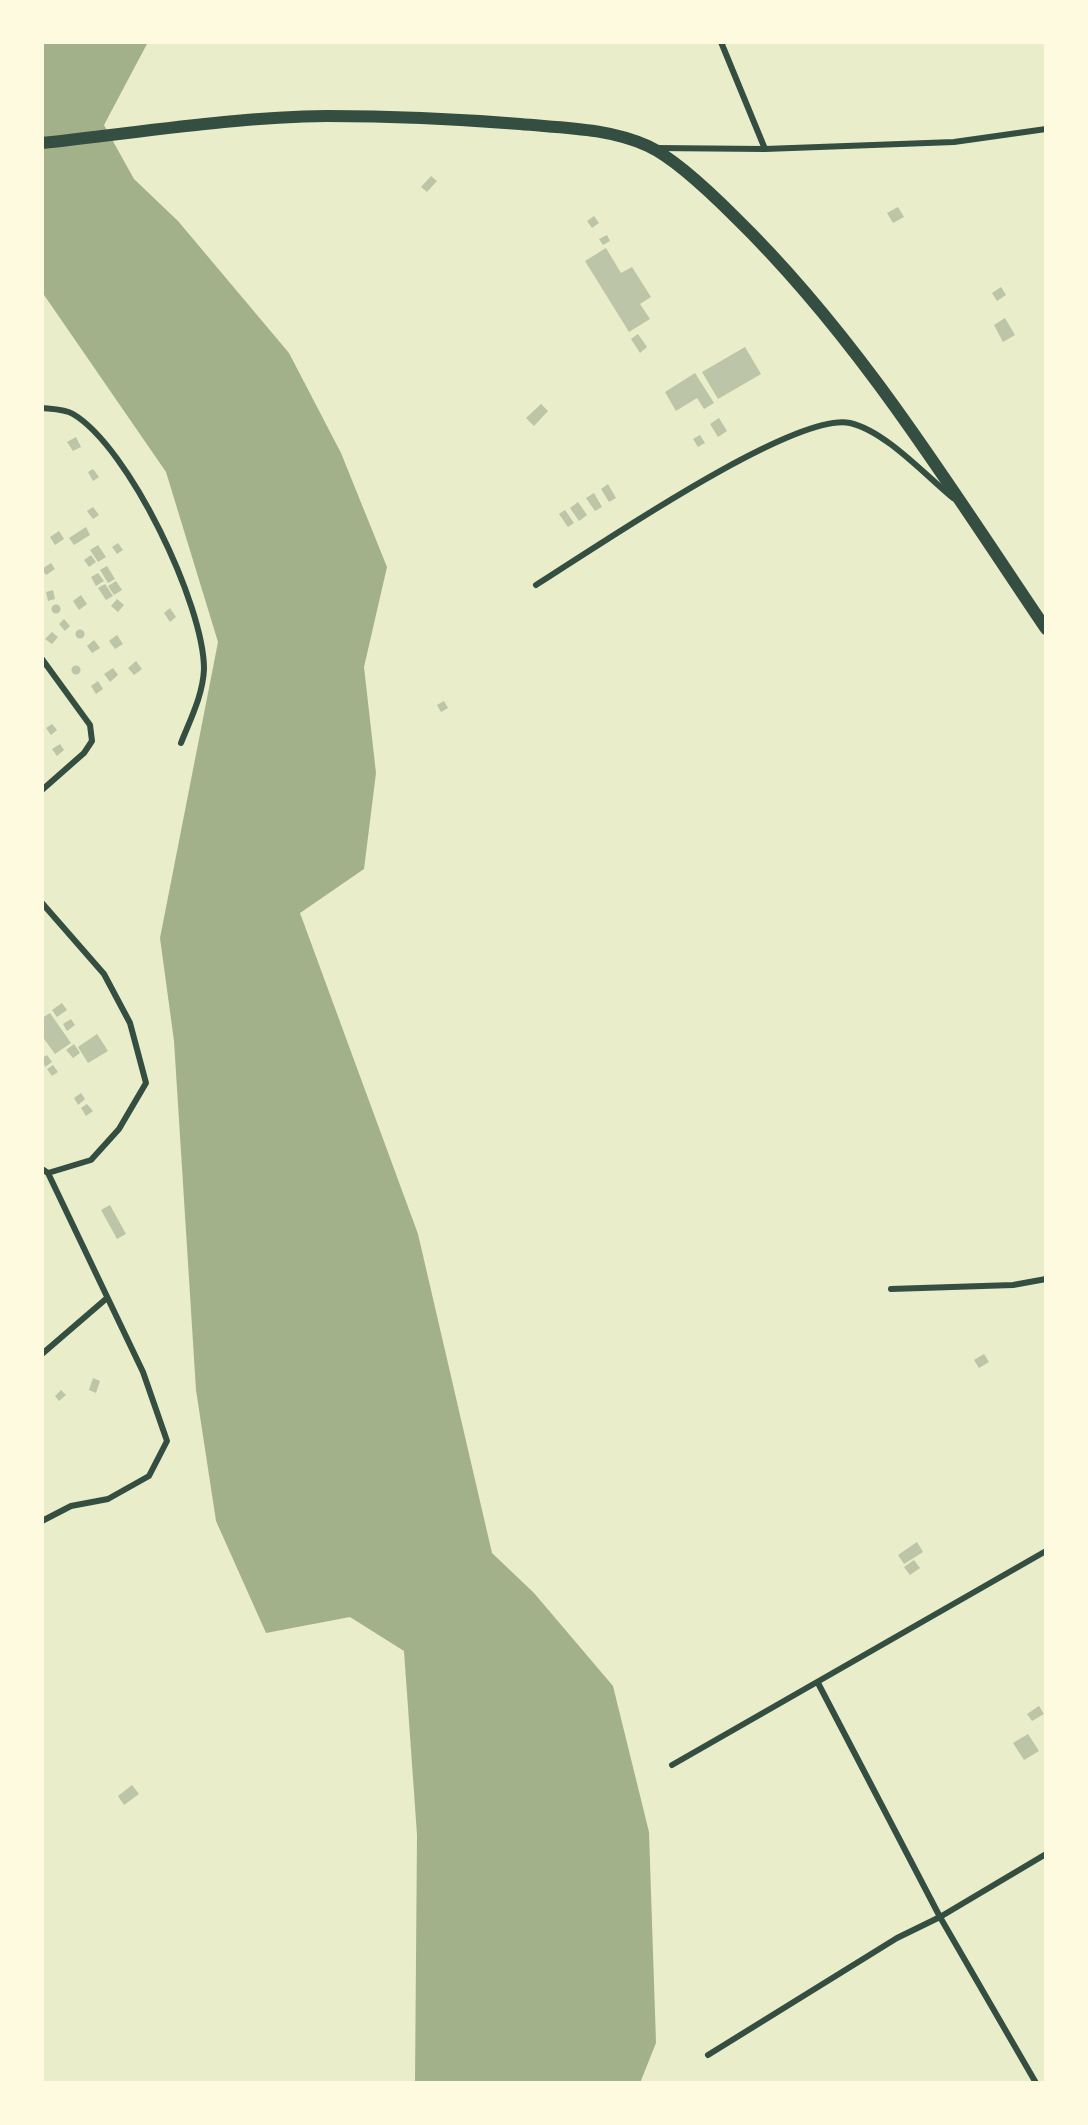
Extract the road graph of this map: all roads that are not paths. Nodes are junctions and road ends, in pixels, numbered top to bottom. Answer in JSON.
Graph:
{"nodes":[{"id":1,"x":721,"y":42,"type":"edge"},
{"id":2,"x":1046,"y":129,"type":"edge"},
{"id":3,"x":42,"y":143,"type":"edge"},
{"id":4,"x":652,"y":148,"type":"junction"},
{"id":5,"x":765,"y":149,"type":"junction"},
{"id":6,"x":42,"y":408,"type":"edge"},
{"id":7,"x":964,"y":507,"type":"junction"},
{"id":8,"x":536,"y":585,"type":"dead end"},
{"id":9,"x":1046,"y":628,"type":"edge"},
{"id":10,"x":42,"y":659,"type":"edge"},
{"id":11,"x":181,"y":743,"type":"dead end"},
{"id":12,"x":42,"y":790,"type":"edge"},
{"id":13,"x":42,"y":903,"type":"edge"},
{"id":14,"x":45,"y":1171,"type":"edge"},
{"id":15,"x":1046,"y":1279,"type":"edge"},
{"id":16,"x":891,"y":1289,"type":"dead end"},
{"id":17,"x":107,"y":1298,"type":"junction"},
{"id":18,"x":42,"y":1354,"type":"edge"},
{"id":19,"x":42,"y":1521,"type":"edge"},
{"id":20,"x":1046,"y":1551,"type":"edge"},
{"id":21,"x":818,"y":1683,"type":"junction"},
{"id":22,"x":672,"y":1765,"type":"dead end"},
{"id":23,"x":1046,"y":1854,"type":"edge"},
{"id":24,"x":940,"y":1917,"type":"junction"},
{"id":25,"x":708,"y":2055,"type":"dead end"},
{"id":26,"x":1036,"y":2083,"type":"edge"}],
"edges":[{"from":1,"to":5,"type":"street"},
{"from":2,"to":5,"type":"street"},
{"from":3,"to":4,"type":"main road"},
{"from":4,"to":5,"type":"street"},
{"from":4,"to":7,"type":"main road"},
{"from":6,"to":11,"type":"street"},
{"from":7,"to":8,"type":"street"},
{"from":7,"to":9,"type":"main road"},
{"from":10,"to":12,"type":"street"},
{"from":13,"to":14,"type":"street"},
{"from":14,"to":17,"type":"street"},
{"from":15,"to":16,"type":"street"},
{"from":17,"to":18,"type":"street"},
{"from":17,"to":19,"type":"street"},
{"from":20,"to":21,"type":"street"},
{"from":21,"to":22,"type":"street"},
{"from":21,"to":24,"type":"street"},
{"from":23,"to":24,"type":"street"},
{"from":24,"to":25,"type":"street"},
{"from":24,"to":26,"type":"street"}]}
